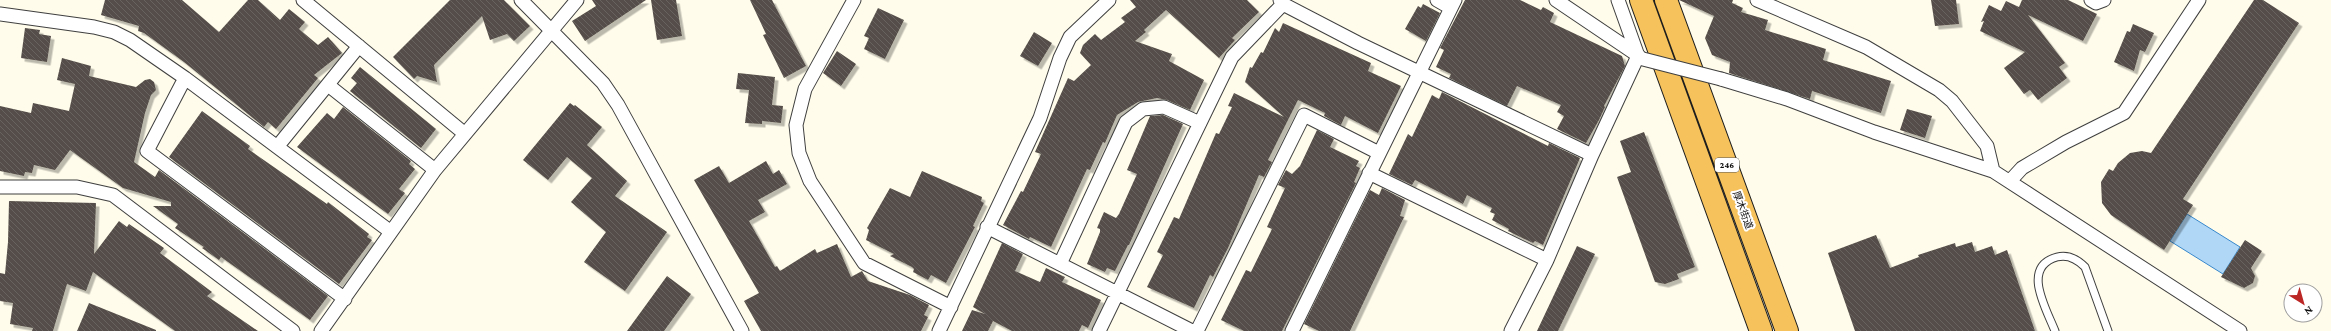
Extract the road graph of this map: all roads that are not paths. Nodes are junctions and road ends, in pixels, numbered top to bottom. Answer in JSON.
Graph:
{"nodes":[{"id":1,"x":302,"y":0,"type":"edge"},
{"id":2,"x":521,"y":0,"type":"edge"},
{"id":3,"x":577,"y":0,"type":"edge"},
{"id":4,"x":854,"y":0,"type":"edge"},
{"id":5,"x":1108,"y":0,"type":"edge"},
{"id":6,"x":1437,"y":0,"type":"edge"},
{"id":7,"x":1556,"y":0,"type":"edge"},
{"id":8,"x":1618,"y":0,"type":"edge"},
{"id":9,"x":1641,"y":0,"type":"edge"},
{"id":10,"x":1666,"y":0,"type":"edge"},
{"id":11,"x":1757,"y":0,"type":"edge"},
{"id":12,"x":2090,"y":0,"type":"edge"},
{"id":13,"x":2104,"y":0,"type":"edge"},
{"id":14,"x":2196,"y":1,"type":"edge"},
{"id":15,"x":1282,"y":2,"type":"edge"},
{"id":16,"x":1452,"y":4,"type":"edge"},
{"id":17,"x":0,"y":14,"type":"edge"},
{"id":18,"x":551,"y":30,"type":"junction"},
{"id":19,"x":359,"y":46,"type":"junction"},
{"id":20,"x":1640,"y":58,"type":"junction"},
{"id":21,"x":1419,"y":71,"type":"junction"},
{"id":22,"x":185,"y":78,"type":"junction"},
{"id":23,"x":328,"y":85,"type":"junction"},
{"id":24,"x":1200,"y":123,"type":"junction"},
{"id":25,"x":465,"y":134,"type":"junction"},
{"id":26,"x":277,"y":147,"type":"junction"},
{"id":27,"x":1378,"y":153,"type":"junction"},
{"id":28,"x":1592,"y":155,"type":"junction"},
{"id":29,"x":434,"y":170,"type":"junction"},
{"id":30,"x":1993,"y":171,"type":"junction"},
{"id":31,"x":1369,"y":173,"type":"junction"},
{"id":32,"x":2010,"y":181,"type":"junction"},
{"id":33,"x":0,"y":187,"type":"edge"},
{"id":34,"x":987,"y":227,"type":"junction"},
{"id":35,"x":391,"y":232,"type":"junction"},
{"id":36,"x":1547,"y":260,"type":"junction"},
{"id":37,"x":1060,"y":264,"type":"junction"},
{"id":38,"x":1118,"y":293,"type":"junction"},
{"id":39,"x":344,"y":299,"type":"junction"},
{"id":40,"x":951,"y":307,"type":"junction"},
{"id":41,"x":735,"y":328,"type":"edge"},
{"id":42,"x":293,"y":331,"type":"edge"},
{"id":43,"x":322,"y":331,"type":"edge"},
{"id":44,"x":939,"y":331,"type":"edge"},
{"id":45,"x":1099,"y":331,"type":"edge"},
{"id":46,"x":1192,"y":331,"type":"edge"},
{"id":47,"x":1197,"y":331,"type":"edge"},
{"id":48,"x":1292,"y":331,"type":"edge"},
{"id":49,"x":1511,"y":331,"type":"edge"},
{"id":50,"x":1761,"y":331,"type":"edge"},
{"id":51,"x":1787,"y":331,"type":"edge"},
{"id":52,"x":2055,"y":331,"type":"edge"},
{"id":53,"x":2108,"y":331,"type":"edge"},
{"id":54,"x":2240,"y":331,"type":"edge"}],
"edges":[{"from":1,"to":19,"type":"street"},
{"from":2,"to":18,"type":"street"},
{"from":3,"to":18,"type":"street"},
{"from":4,"to":40,"type":"street"},
{"from":5,"to":34,"type":"street"},
{"from":6,"to":16,"type":"street"},
{"from":7,"to":20,"type":"street"},
{"from":8,"to":20,"type":"street"},
{"from":9,"to":50,"type":"highway","number":"246"},
{"from":10,"to":51,"type":"highway","name":"厚木街道","number":"246"},
{"from":11,"to":30,"type":"street"},
{"from":12,"to":13,"type":"street"},
{"from":14,"to":32,"type":"street"},
{"from":15,"to":21,"type":"street"},
{"from":15,"to":24,"type":"street"},
{"from":16,"to":21,"type":"street"},
{"from":17,"to":22,"type":"street"},
{"from":18,"to":25,"type":"street"},
{"from":18,"to":41,"type":"street"},
{"from":19,"to":23,"type":"street"},
{"from":19,"to":25,"type":"street"},
{"from":20,"to":28,"type":"street"},
{"from":20,"to":30,"type":"street","bridge":true},
{"from":21,"to":27,"type":"street"},
{"from":21,"to":28,"type":"street"},
{"from":22,"to":26,"type":"street"},
{"from":22,"to":39,"type":"street"},
{"from":23,"to":26,"type":"street"},
{"from":23,"to":29,"type":"street"},
{"from":24,"to":37,"type":"street"},
{"from":24,"to":38,"type":"street"},
{"from":25,"to":29,"type":"street"},
{"from":26,"to":35,"type":"street"},
{"from":27,"to":31,"type":"street"},
{"from":27,"to":47,"type":"street"},
{"from":28,"to":36,"type":"street"},
{"from":29,"to":35,"type":"street"},
{"from":30,"to":32,"type":"street"},
{"from":31,"to":36,"type":"street"},
{"from":31,"to":48,"type":"street"},
{"from":32,"to":54,"type":"street"},
{"from":33,"to":42,"type":"street"},
{"from":34,"to":37,"type":"street"},
{"from":34,"to":40,"type":"street"},
{"from":35,"to":39,"type":"street"},
{"from":36,"to":49,"type":"street"},
{"from":37,"to":38,"type":"street"},
{"from":38,"to":45,"type":"street"},
{"from":38,"to":46,"type":"street"},
{"from":39,"to":43,"type":"street"},
{"from":40,"to":44,"type":"street"},
{"from":52,"to":53,"type":"lane"}]}
